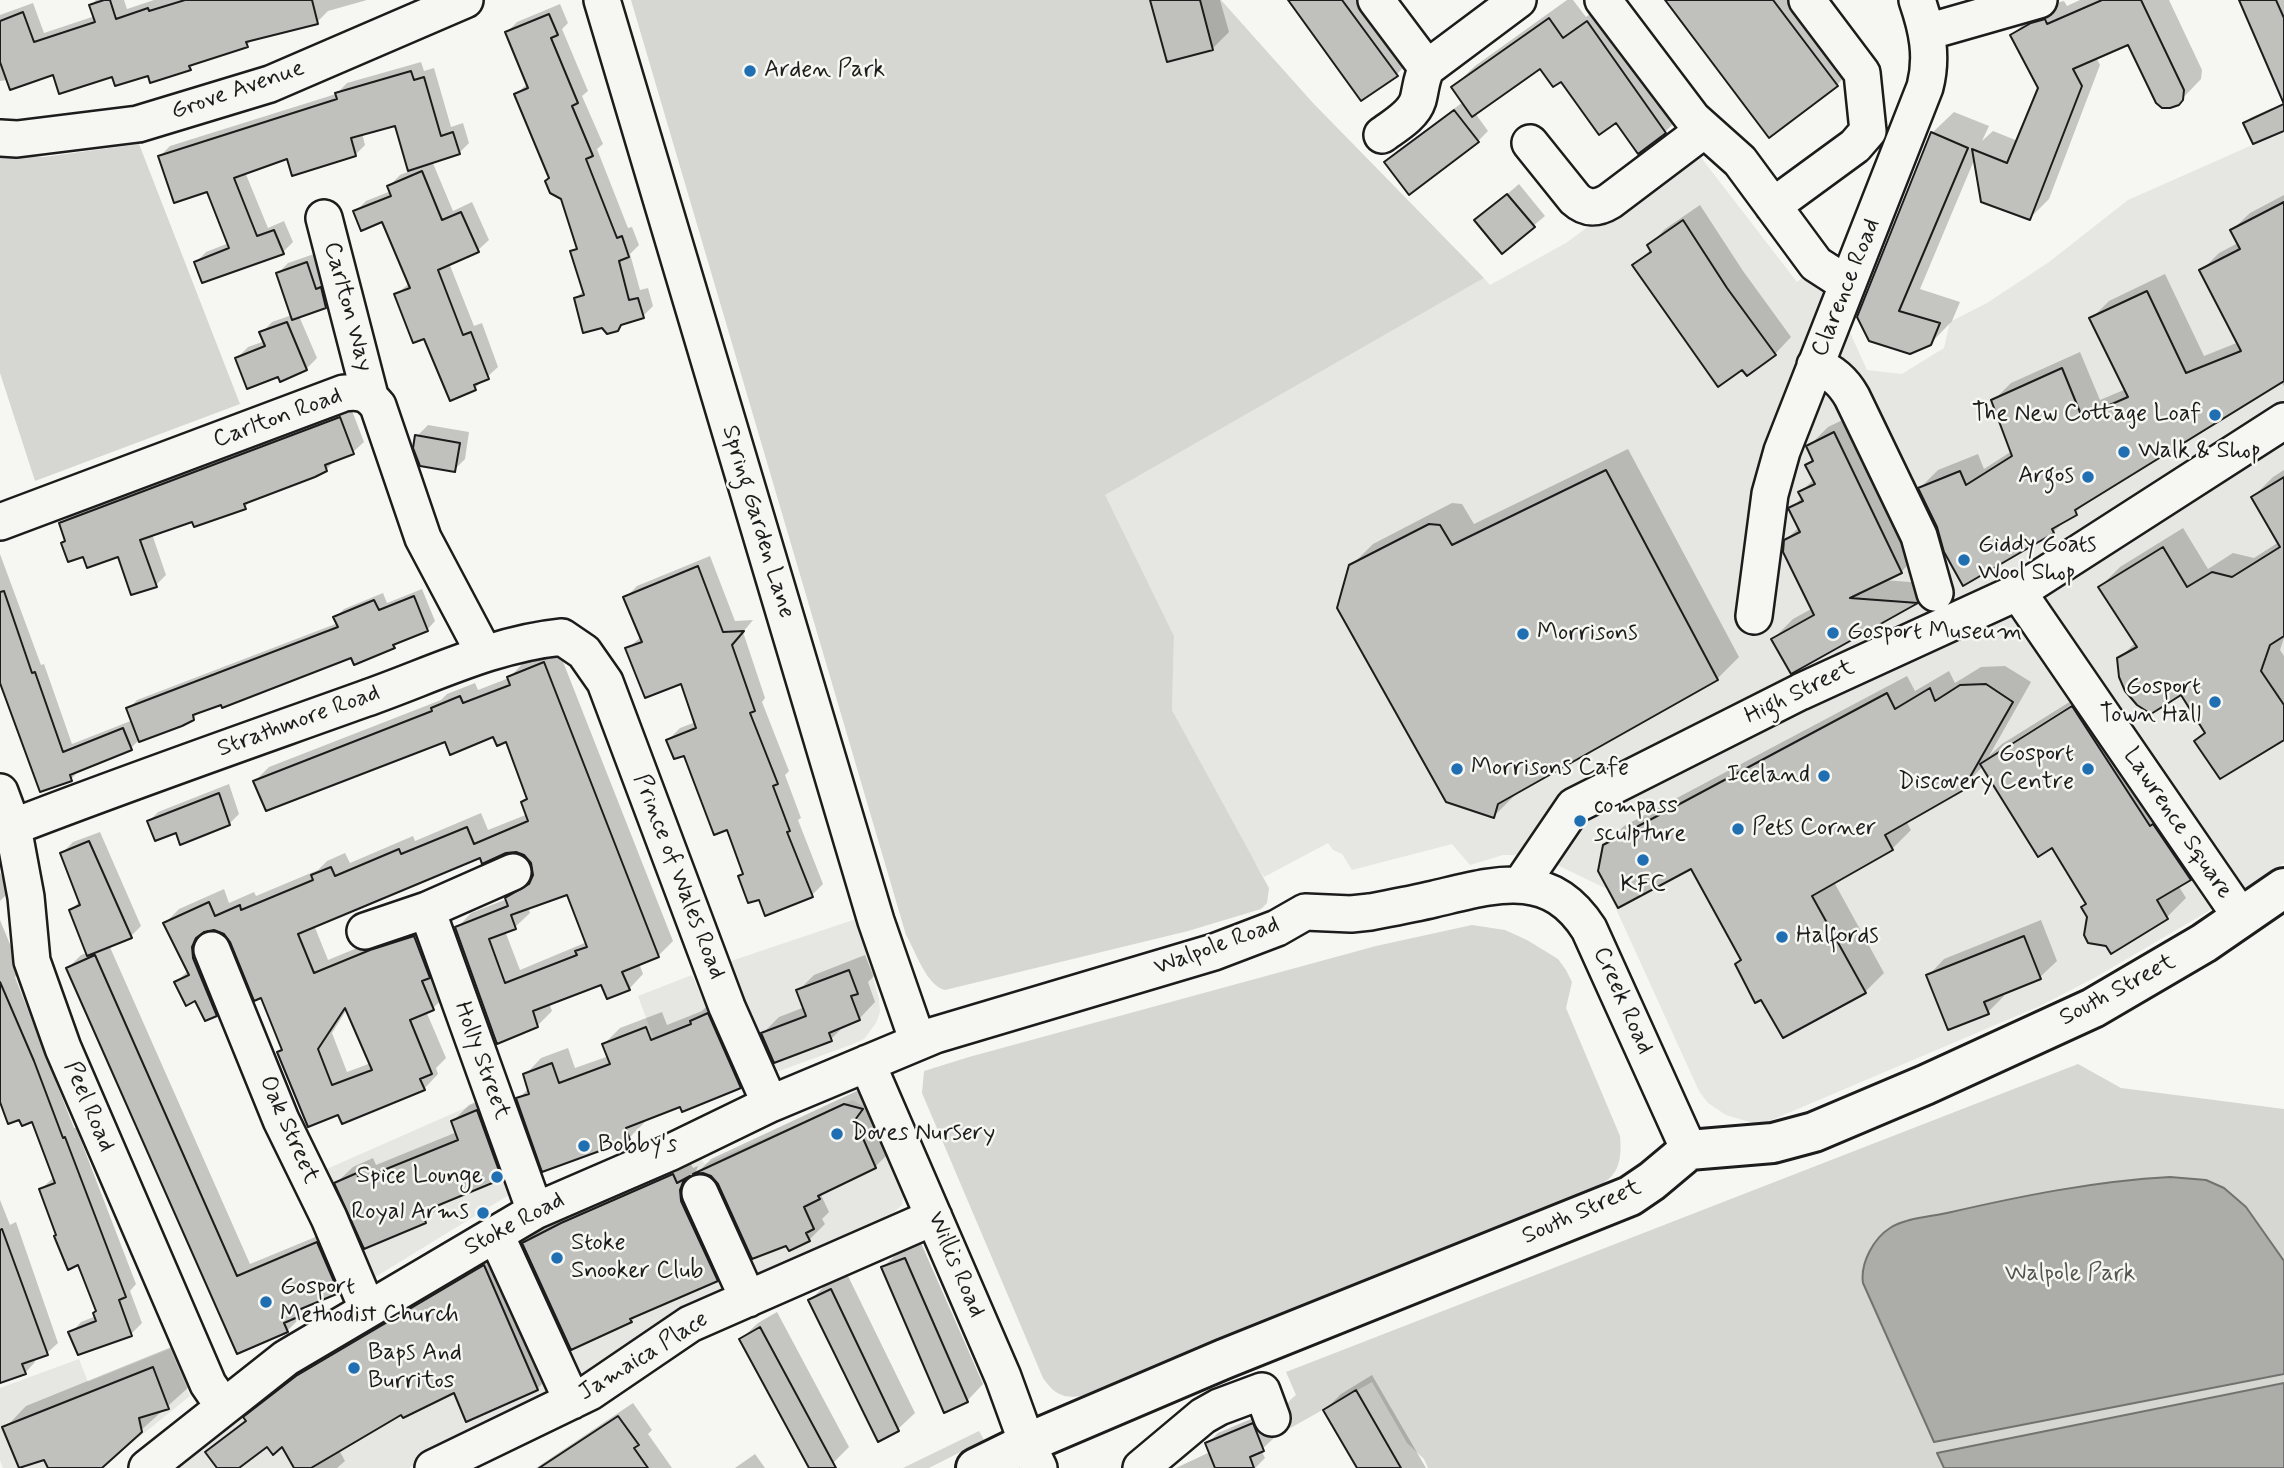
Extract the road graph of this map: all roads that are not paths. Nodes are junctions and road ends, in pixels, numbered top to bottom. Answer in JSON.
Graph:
{"nodes":[{"id":1,"x":465,"y":0,"type":"edge"},
{"id":2,"x":602,"y":0,"type":"edge"},
{"id":3,"x":1376,"y":0,"type":"edge"},
{"id":4,"x":1518,"y":0,"type":"edge"},
{"id":5,"x":1602,"y":0,"type":"edge"},
{"id":6,"x":1807,"y":0,"type":"edge"},
{"id":7,"x":2039,"y":0,"type":"edge"},
{"id":8,"x":1922,"y":16,"type":"edge"},
{"id":9,"x":1427,"y":68,"type":"junction"},
{"id":10,"x":1704,"y":130,"type":"junction"},
{"id":11,"x":1382,"y":135,"type":"dead end"},
{"id":12,"x":0,"y":138,"type":"edge"},
{"id":13,"x":1530,"y":144,"type":"dead end"},
{"id":14,"x":1777,"y":211,"type":"junction"},
{"id":15,"x":324,"y":218,"type":"dead end"},
{"id":16,"x":1847,"y":284,"type":"junction"},
{"id":17,"x":1815,"y":365,"type":"junction"},
{"id":18,"x":370,"y":396,"type":"junction"},
{"id":19,"x":2284,"y":422,"type":"edge"},
{"id":20,"x":0,"y":522,"type":"edge"},
{"id":21,"x":2018,"y":592,"type":"junction"},
{"id":22,"x":1935,"y":593,"type":"dead end"},
{"id":23,"x":1748,"y":599,"type":"dead end"},
{"id":24,"x":584,"y":652,"type":"joint"},
{"id":25,"x":484,"y":653,"type":"junction"},
{"id":26,"x":0,"y":792,"type":"edge"},
{"id":27,"x":13,"y":827,"type":"junction"},
{"id":28,"x":513,"y":872,"type":"dead end"},
{"id":29,"x":1521,"y":884,"type":"junction"},
{"id":30,"x":2284,"y":888,"type":"edge"},
{"id":31,"x":427,"y":910,"type":"junction"},
{"id":32,"x":2241,"y":917,"type":"junction"},
{"id":33,"x":365,"y":932,"type":"dead end"},
{"id":34,"x":212,"y":950,"type":"dead end"},
{"id":35,"x":918,"y":1042,"type":"junction"},
{"id":36,"x":867,"y":1063,"type":"junction"},
{"id":37,"x":770,"y":1104,"type":"junction"},
{"id":38,"x":1689,"y":1150,"type":"junction"},
{"id":39,"x":700,"y":1193,"type":"dead end"},
{"id":40,"x":535,"y":1211,"type":"junction"},
{"id":41,"x":934,"y":1217,"type":"junction"},
{"id":42,"x":496,"y":1235,"type":"junction"},
{"id":43,"x":748,"y":1299,"type":"junction"},
{"id":44,"x":367,"y":1308,"type":"junction"},
{"id":45,"x":1272,"y":1397,"type":"dead end"},
{"id":46,"x":572,"y":1401,"type":"junction"},
{"id":47,"x":223,"y":1406,"type":"junction"},
{"id":48,"x":1033,"y":1456,"type":"edge"},
{"id":49,"x":147,"y":1468,"type":"edge"},
{"id":50,"x":433,"y":1468,"type":"edge"},
{"id":51,"x":976,"y":1468,"type":"edge"},
{"id":52,"x":1141,"y":1468,"type":"edge"}],
"edges":[{"from":1,"to":12,"type":"street","name":"Grove Avenue"},
{"from":2,"to":35,"type":"street","name":"Spring Garden Lane"},
{"from":3,"to":9,"type":"street"},
{"from":4,"to":9,"type":"street"},
{"from":5,"to":10,"type":"street"},
{"from":6,"to":14,"type":"street"},
{"from":7,"to":8,"type":"street"},
{"from":8,"to":16,"type":"street","name":"Clarence Road"},
{"from":9,"to":11,"type":"street"},
{"from":10,"to":13,"type":"street"},
{"from":10,"to":14,"type":"street"},
{"from":14,"to":16,"type":"street"},
{"from":15,"to":18,"type":"street","name":"Carlton Way"},
{"from":16,"to":17,"type":"street","name":"Clarence Road"},
{"from":17,"to":22,"type":"street","name":"Clarence Road"},
{"from":17,"to":23,"type":"street"},
{"from":18,"to":20,"type":"street","name":"Carlton Road"},
{"from":18,"to":25,"type":"street","name":"Carlton Road"},
{"from":19,"to":21,"type":"street","name":"High Street"},
{"from":21,"to":29,"type":"street","name":"High Street"},
{"from":21,"to":32,"type":"street","name":"Lawrence Square"},
{"from":24,"to":25,"type":"street","name":"Strathmore Road"},
{"from":24,"to":37,"type":"street","name":"Prince of Wales Road"},
{"from":25,"to":27,"type":"street","name":"Strathmore Road"},
{"from":26,"to":27,"type":"street","name":"Peel Road"},
{"from":27,"to":47,"type":"street","name":"Peel Road"},
{"from":28,"to":31,"type":"street"},
{"from":29,"to":35,"type":"street","name":"Walpole Road"},
{"from":29,"to":38,"type":"street","name":"Creek Road"},
{"from":30,"to":32,"type":"main road","name":"South Street"},
{"from":31,"to":33,"type":"street"},
{"from":31,"to":40,"type":"street","name":"Holly Street"},
{"from":32,"to":38,"type":"main road","name":"South Street"},
{"from":34,"to":44,"type":"street","name":"Oak Street"},
{"from":35,"to":36,"type":"street","name":"Stoke Road"},
{"from":36,"to":37,"type":"street","name":"Stoke Road"},
{"from":36,"to":41,"type":"street","name":"Willis Road"},
{"from":37,"to":40,"type":"street","name":"Stoke Road"},
{"from":38,"to":48,"type":"main road","name":"South Street"},
{"from":39,"to":43,"type":"street"},
{"from":40,"to":42,"type":"street","name":"Stoke Road"},
{"from":41,"to":43,"type":"street","name":"Jamaica Place"},
{"from":41,"to":48,"type":"street","name":"Willis Road"},
{"from":42,"to":44,"type":"street","name":"Stoke Road"},
{"from":42,"to":46,"type":"street"},
{"from":43,"to":46,"type":"street","name":"Jamaica Place"},
{"from":44,"to":47,"type":"street","name":"Stoke Road"},
{"from":45,"to":52,"type":"street"},
{"from":46,"to":50,"type":"street","name":"Jamaica Place"},
{"from":47,"to":49,"type":"street","name":"Stoke Road"},
{"from":48,"to":51,"type":"main road","name":"South Street"}]}
